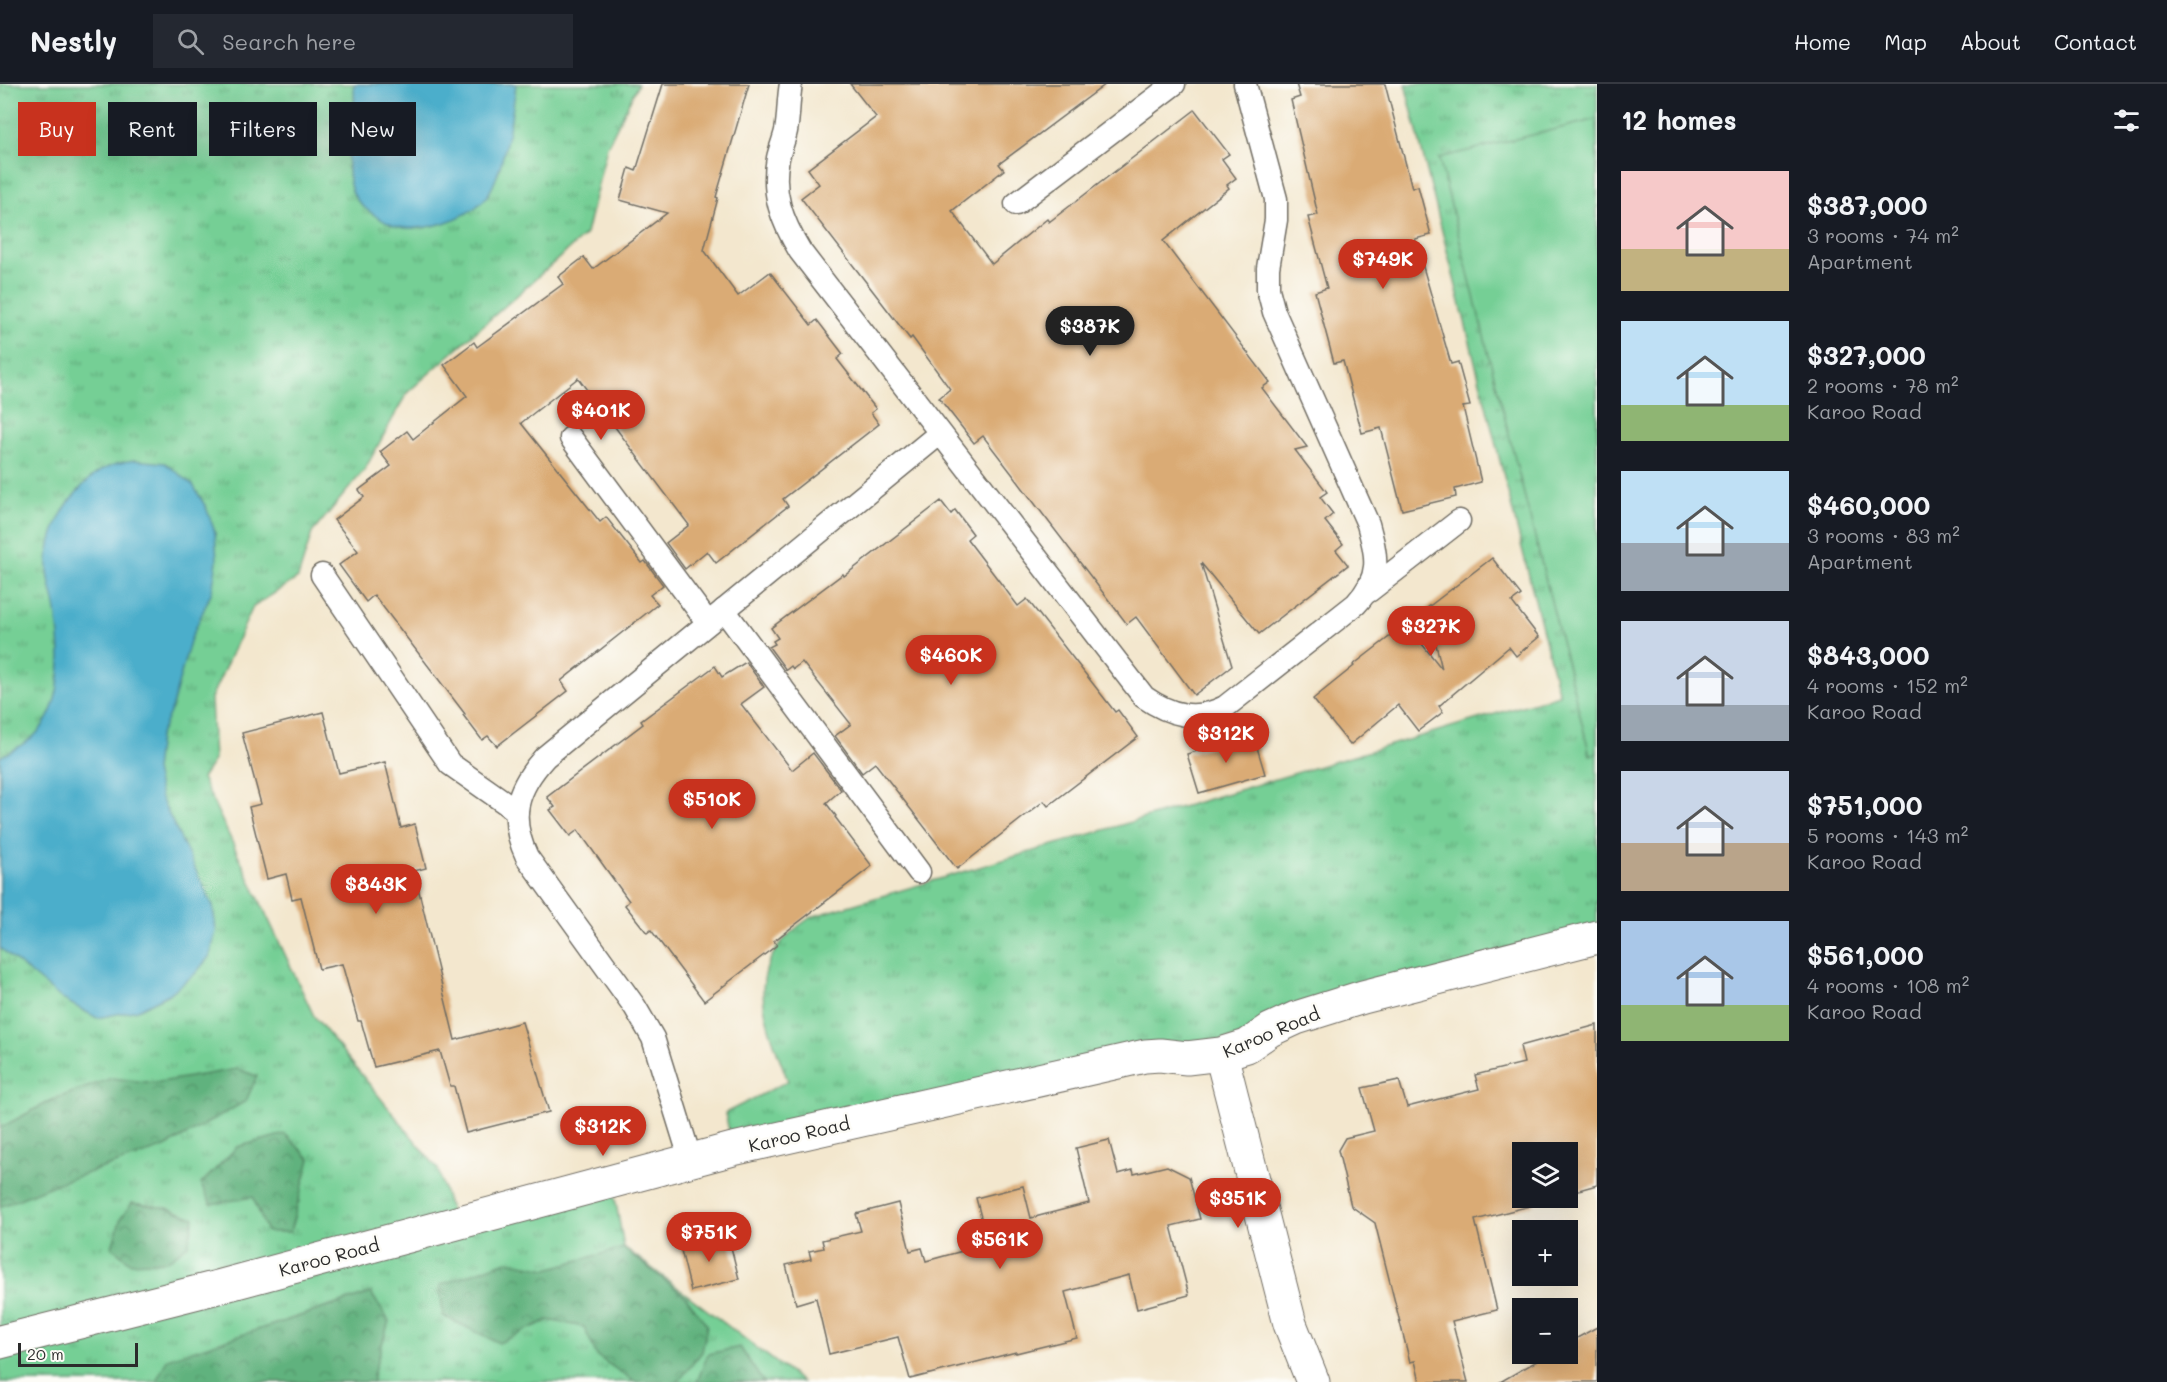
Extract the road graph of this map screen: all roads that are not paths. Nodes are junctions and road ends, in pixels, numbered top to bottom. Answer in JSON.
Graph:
{"nodes":[{"id":1,"x":791,"y":84,"type":"edge"},
{"id":2,"x":1174,"y":84,"type":"edge"},
{"id":3,"x":1245,"y":84,"type":"edge"},
{"id":4,"x":1016,"y":204,"type":"dead end"},
{"id":5,"x":939,"y":434,"type":"junction"},
{"id":6,"x":571,"y":438,"type":"dead end"},
{"id":7,"x":1459,"y":521,"type":"dead end"},
{"id":8,"x":322,"y":575,"type":"dead end"},
{"id":9,"x":1367,"y":592,"type":"junction"},
{"id":10,"x":716,"y":616,"type":"junction"},
{"id":11,"x":517,"y":811,"type":"junction"},
{"id":12,"x":920,"y":872,"type":"dead end"},
{"id":13,"x":1597,"y":937,"type":"edge"},
{"id":14,"x":1221,"y":1054,"type":"junction"},
{"id":15,"x":691,"y":1161,"type":"junction"},
{"id":16,"x":0,"y":1342,"type":"edge"},
{"id":17,"x":1313,"y":1382,"type":"edge"}],
"edges":[{"from":1,"to":5,"type":"lane"},
{"from":2,"to":4,"type":"lane"},
{"from":3,"to":9,"type":"lane"},
{"from":5,"to":9,"type":"lane"},
{"from":5,"to":10,"type":"lane"},
{"from":6,"to":10,"type":"lane"},
{"from":7,"to":9,"type":"lane"},
{"from":8,"to":11,"type":"lane"},
{"from":10,"to":11,"type":"lane"},
{"from":10,"to":12,"type":"lane"},
{"from":11,"to":15,"type":"lane"},
{"from":13,"to":14,"type":"street","name":"Karoo Road"},
{"from":14,"to":15,"type":"street","name":"Karoo Road"},
{"from":14,"to":17,"type":"street"},
{"from":15,"to":16,"type":"street","name":"Karoo Road"}]}
